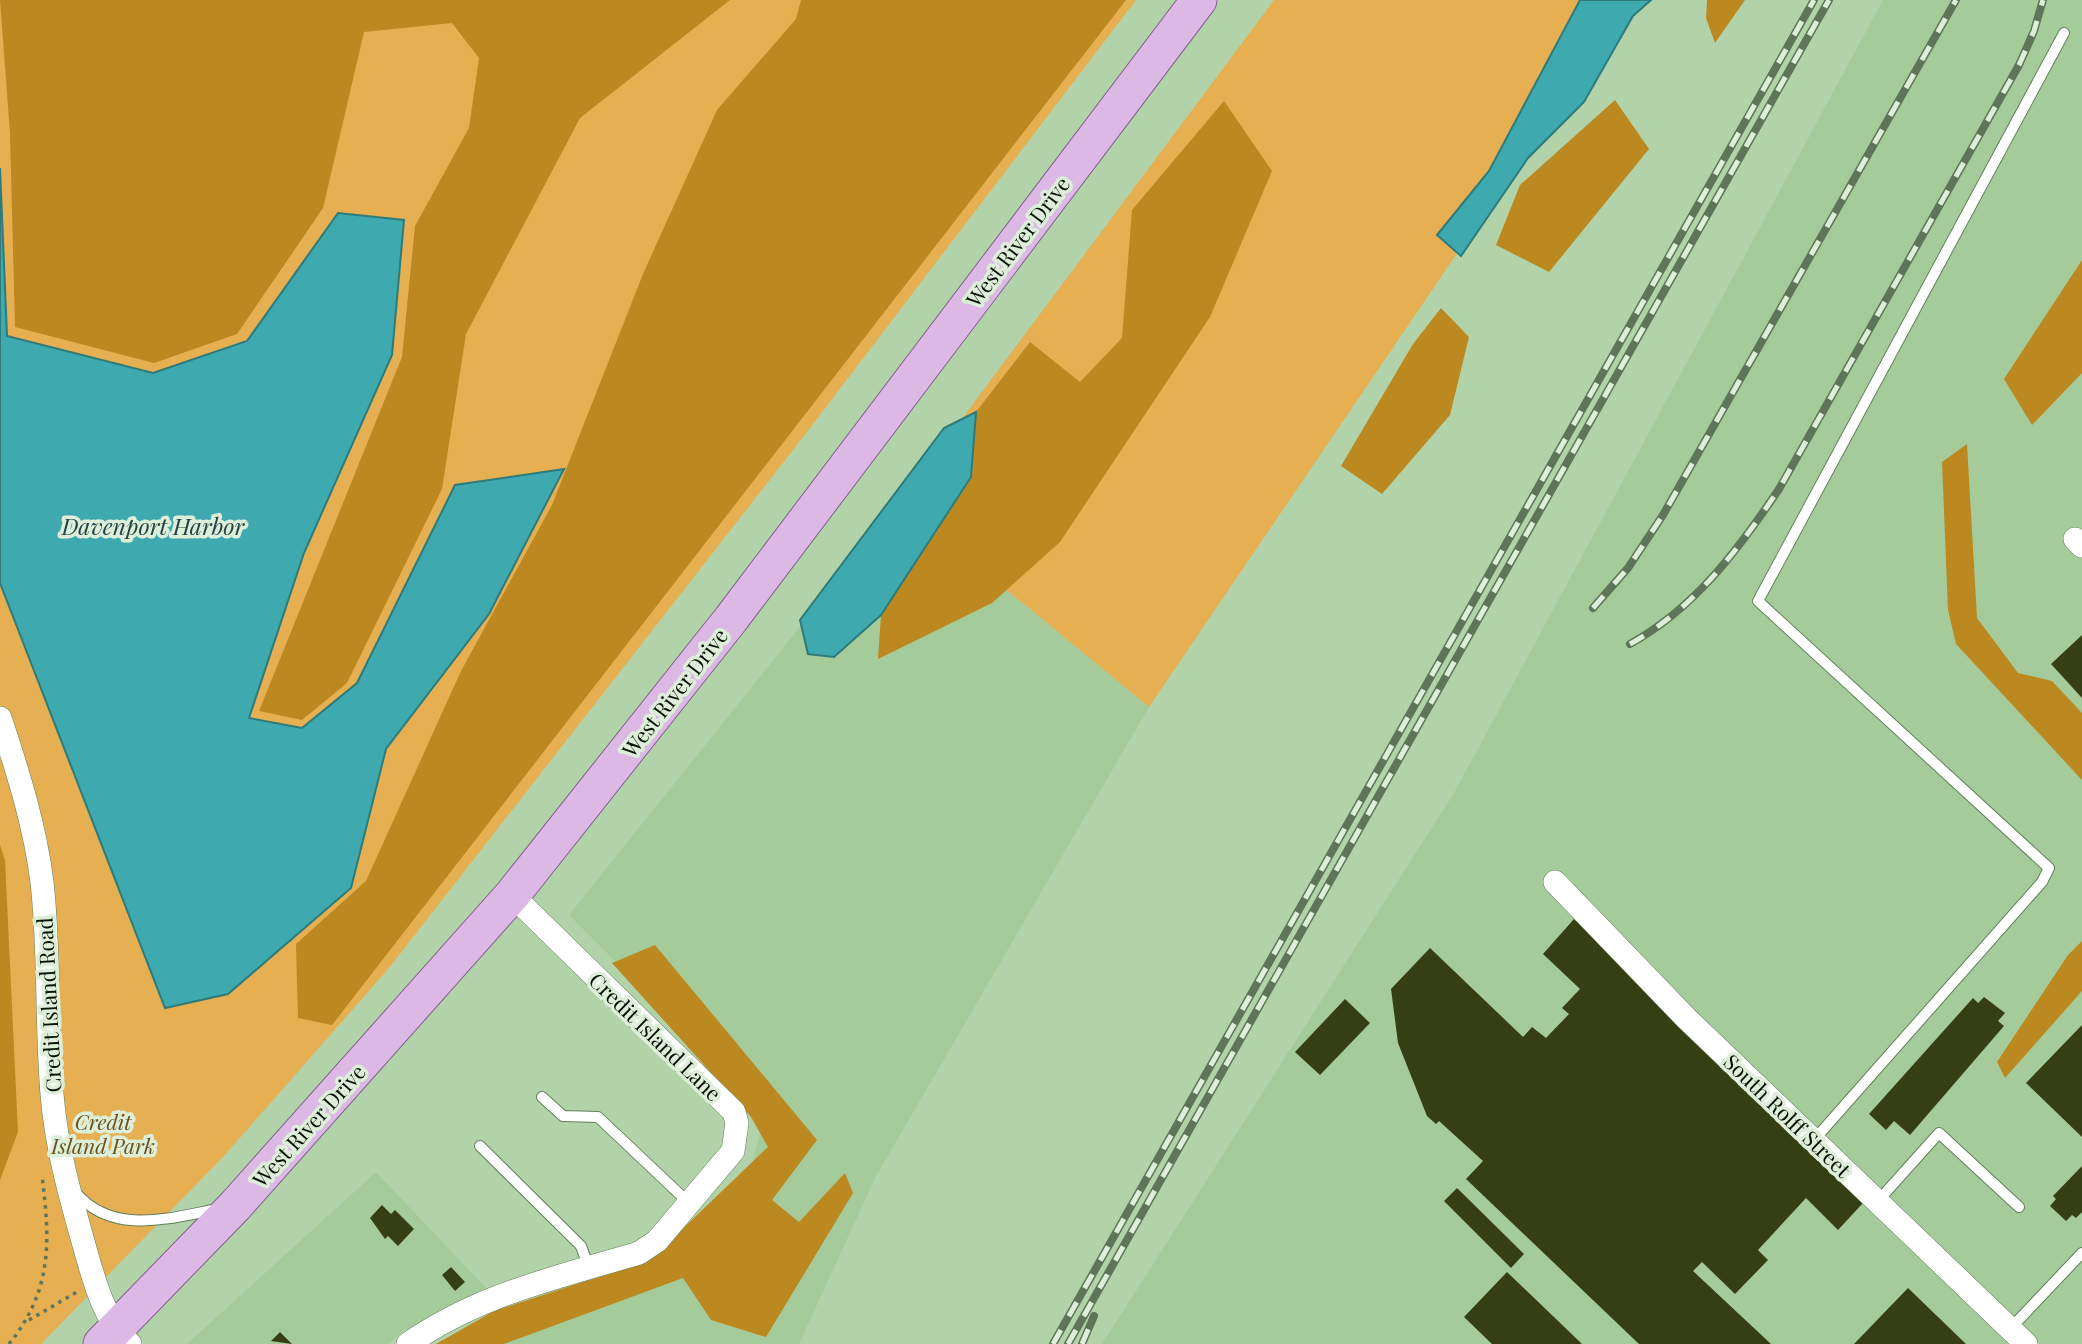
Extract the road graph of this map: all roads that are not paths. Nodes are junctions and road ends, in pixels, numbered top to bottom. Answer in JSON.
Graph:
{"nodes":[{"id":1,"x":1199,"y":0,"type":"edge"},
{"id":2,"x":2064,"y":33,"type":"dead end"},
{"id":3,"x":0,"y":718,"type":"edge"},
{"id":4,"x":1555,"y":882,"type":"dead end"},
{"id":5,"x":512,"y":895,"type":"junction"},
{"id":6,"x":542,"y":1097,"type":"dead end"},
{"id":7,"x":1814,"y":1140,"type":"junction"},
{"id":8,"x":480,"y":1146,"type":"dead end"},
{"id":9,"x":65,"y":1180,"type":"junction"},
{"id":10,"x":1878,"y":1201,"type":"junction"},
{"id":11,"x":689,"y":1203,"type":"junction"},
{"id":12,"x":235,"y":1206,"type":"junction"},
{"id":13,"x":2019,"y":1207,"type":"dead end"},
{"id":14,"x":2082,"y":1253,"type":"edge"},
{"id":15,"x":589,"y":1268,"type":"junction"},
{"id":16,"x":2018,"y":1336,"type":"edge"},
{"id":17,"x":116,"y":1339,"type":"edge"},
{"id":18,"x":408,"y":1344,"type":"edge"}],
"edges":[{"from":1,"to":5,"type":"main road","name":"West River Drive"},
{"from":2,"to":7,"type":"lane"},
{"from":3,"to":9,"type":"street","name":"Credit Island Road"},
{"from":4,"to":7,"type":"street","name":"South Rolff Street"},
{"from":5,"to":11,"type":"street","name":"Credit Island Lane"},
{"from":5,"to":12,"type":"main road","name":"West River Drive"},
{"from":6,"to":11,"type":"lane"},
{"from":7,"to":10,"type":"street","name":"South Rolff Street"},
{"from":8,"to":15,"type":"lane"},
{"from":9,"to":12,"type":"lane"},
{"from":9,"to":17,"type":"street","name":"Credit Island Road"},
{"from":10,"to":13,"type":"lane"},
{"from":10,"to":16,"type":"street","name":"South Rolff Street"},
{"from":11,"to":15,"type":"street","name":"Credit Island Lane"},
{"from":12,"to":17,"type":"main road","name":"West River Drive"},
{"from":14,"to":16,"type":"lane"},
{"from":15,"to":18,"type":"street","name":"Credit Island Lane"}]}
